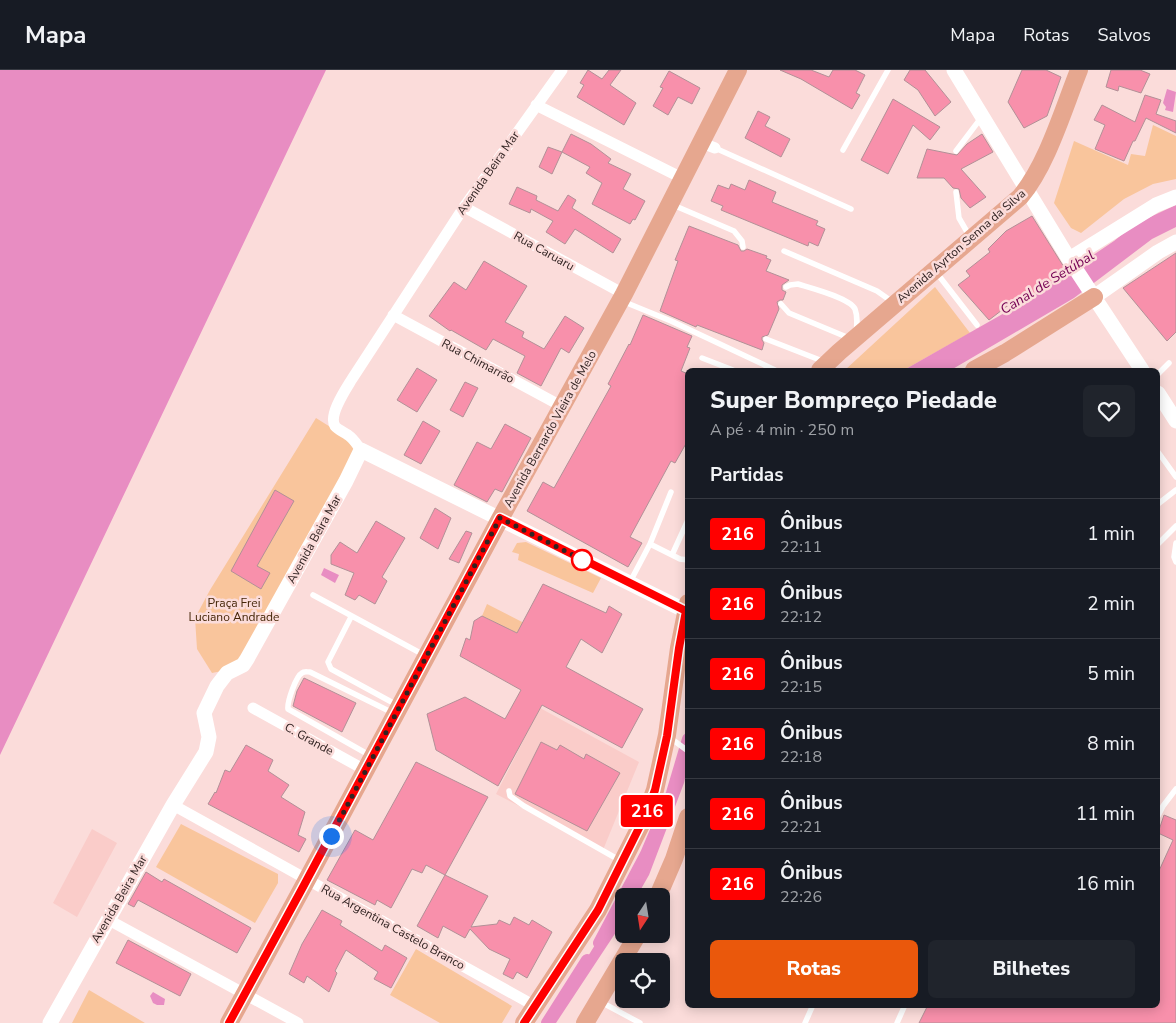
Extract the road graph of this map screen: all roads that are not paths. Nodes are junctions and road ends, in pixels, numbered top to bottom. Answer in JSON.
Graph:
{"nodes":[{"id":1,"x":562,"y":70,"type":"edge"},
{"id":2,"x":738,"y":70,"type":"edge"},
{"id":3,"x":888,"y":70,"type":"edge"},
{"id":4,"x":954,"y":70,"type":"edge"},
{"id":5,"x":1079,"y":70,"type":"edge"},
{"id":6,"x":536,"y":105,"type":"junction"},
{"id":7,"x":982,"y":116,"type":"junction"},
{"id":8,"x":709,"y":145,"type":"junction"},
{"id":9,"x":843,"y":150,"type":"dead end"},
{"id":10,"x":956,"y":151,"type":"dead end"},
{"id":11,"x":684,"y":179,"type":"junction"},
{"id":12,"x":1027,"y":189,"type":"junction"},
{"id":13,"x":956,"y":192,"type":"dead end"},
{"id":14,"x":1176,"y":197,"type":"edge"},
{"id":15,"x":671,"y":204,"type":"junction"},
{"id":16,"x":464,"y":207,"type":"junction"},
{"id":17,"x":851,"y":209,"type":"dead end"},
{"id":18,"x":971,"y":238,"type":"junction"},
{"id":19,"x":1176,"y":242,"type":"edge"},
{"id":20,"x":743,"y":247,"type":"dead end"},
{"id":21,"x":784,"y":251,"type":"dead end"},
{"id":22,"x":1072,"y":263,"type":"junction"},
{"id":23,"x":935,"y":270,"type":"junction"},
{"id":24,"x":786,"y":287,"type":"dead end"},
{"id":25,"x":1093,"y":296,"type":"junction"},
{"id":26,"x":622,"y":297,"type":"junction"},
{"id":27,"x":781,"y":304,"type":"dead end"},
{"id":28,"x":895,"y":304,"type":"junction"},
{"id":29,"x":393,"y":315,"type":"junction"},
{"id":30,"x":977,"y":325,"type":"dead end"},
{"id":31,"x":766,"y":339,"type":"dead end"},
{"id":32,"x":855,"y":339,"type":"junction"},
{"id":33,"x":702,"y":358,"type":"dead end"},
{"id":34,"x":1169,"y":363,"type":"dead end"},
{"id":35,"x":824,"y":366,"type":"edge"},
{"id":36,"x":728,"y":368,"type":"edge"},
{"id":37,"x":771,"y":368,"type":"edge"},
{"id":38,"x":978,"y":368,"type":"edge"},
{"id":39,"x":1141,"y":368,"type":"edge"},
{"id":40,"x":1160,"y":372,"type":"edge"},
{"id":41,"x":1160,"y":396,"type":"edge"},
{"id":42,"x":563,"y":407,"type":"junction"},
{"id":43,"x":1176,"y":421,"type":"edge"},
{"id":44,"x":361,"y":450,"type":"junction"},
{"id":45,"x":1160,"y":457,"type":"edge"},
{"id":46,"x":1176,"y":477,"type":"edge"},
{"id":47,"x":1176,"y":490,"type":"edge"},
{"id":48,"x":671,"y":492,"type":"dead end"},
{"id":49,"x":1160,"y":502,"type":"edge"},
{"id":50,"x":500,"y":518,"type":"junction"},
{"id":51,"x":1176,"y":526,"type":"edge"},
{"id":52,"x":685,"y":527,"type":"edge"},
{"id":53,"x":1160,"y":541,"type":"edge"},
{"id":54,"x":1176,"y":543,"type":"edge"},
{"id":55,"x":650,"y":544,"type":"junction"},
{"id":56,"x":672,"y":556,"type":"junction"},
{"id":57,"x":685,"y":560,"type":"edge"},
{"id":58,"x":1176,"y":562,"type":"edge"},
{"id":59,"x":629,"y":583,"type":"junction"},
{"id":60,"x":313,"y":595,"type":"dead end"},
{"id":61,"x":685,"y":606,"type":"edge"},
{"id":62,"x":351,"y":617,"type":"junction"},
{"id":63,"x":685,"y":617,"type":"edge"},
{"id":64,"x":425,"y":656,"type":"junction"},
{"id":65,"x":253,"y":708,"type":"dead end"},
{"id":66,"x":397,"y":710,"type":"junction"},
{"id":67,"x":671,"y":739,"type":"junction"},
{"id":68,"x":685,"y":749,"type":"edge"},
{"id":69,"x":368,"y":763,"type":"junction"},
{"id":70,"x":1176,"y":789,"type":"edge"},
{"id":71,"x":509,"y":791,"type":"dead end"},
{"id":72,"x":172,"y":805,"type":"junction"},
{"id":73,"x":1160,"y":812,"type":"edge"},
{"id":74,"x":685,"y":826,"type":"edge"},
{"id":75,"x":623,"y":862,"type":"junction"},
{"id":76,"x":307,"y":879,"type":"junction"},
{"id":77,"x":661,"y":888,"type":"edge"},
{"id":78,"x":107,"y":919,"type":"junction"},
{"id":79,"x":633,"y":943,"type":"edge"},
{"id":80,"x":245,"y":994,"type":"junction"},
{"id":81,"x":599,"y":1000,"type":"junction"},
{"id":82,"x":535,"y":1006,"type":"junction"},
{"id":83,"x":812,"y":1008,"type":"edge"},
{"id":84,"x":904,"y":1008,"type":"edge"},
{"id":85,"x":50,"y":1023,"type":"edge"},
{"id":86,"x":229,"y":1023,"type":"edge"},
{"id":87,"x":298,"y":1023,"type":"edge"},
{"id":88,"x":524,"y":1023,"type":"edge"},
{"id":89,"x":585,"y":1023,"type":"edge"},
{"id":90,"x":640,"y":1023,"type":"edge"},
{"id":91,"x":805,"y":1023,"type":"edge"},
{"id":92,"x":897,"y":1023,"type":"edge"}],
"edges":[{"from":1,"to":6,"type":"street","name":"Avenida Beira Mar"},
{"from":2,"to":8,"type":"main road","name":"Avenida Bernardo Vieira de Melo"},
{"from":3,"to":9,"type":"lane"},
{"from":4,"to":7,"type":"main road"},
{"from":5,"to":12,"type":"main road","name":"Avenida Ayrton Senna da Silva"},
{"from":6,"to":11,"type":"street"},
{"from":6,"to":16,"type":"street","name":"Avenida Beira Mar"},
{"from":7,"to":10,"type":"lane"},
{"from":7,"to":12,"type":"main road"},
{"from":8,"to":11,"type":"main road","name":"Avenida Bernardo Vieira de Melo"},
{"from":8,"to":17,"type":"lane"},
{"from":11,"to":15,"type":"main road","name":"Avenida Bernardo Vieira de Melo"},
{"from":12,"to":18,"type":"main road","name":"Avenida Ayrton Senna da Silva"},
{"from":12,"to":22,"type":"main road"},
{"from":13,"to":18,"type":"lane"},
{"from":14,"to":22,"type":"main road"},
{"from":15,"to":20,"type":"lane"},
{"from":15,"to":26,"type":"main road","name":"Avenida Bernardo Vieira de Melo"},
{"from":16,"to":26,"type":"street","name":"Rua Caruaru"},
{"from":16,"to":29,"type":"street","name":"Avenida Beira Mar"},
{"from":18,"to":23,"type":"main road","name":"Avenida Ayrton Senna da Silva"},
{"from":19,"to":25,"type":"main road"},
{"from":21,"to":28,"type":"lane"},
{"from":22,"to":25,"type":"main road"},
{"from":23,"to":28,"type":"main road","name":"Avenida Ayrton Senna da Silva"},
{"from":23,"to":30,"type":"lane"},
{"from":24,"to":32,"type":"lane"},
{"from":25,"to":38,"type":"main road"},
{"from":25,"to":39,"type":"main road"},
{"from":26,"to":37,"type":"lane"},
{"from":26,"to":42,"type":"main road","name":"Avenida Bernardo Vieira de Melo"},
{"from":27,"to":32,"type":"lane"},
{"from":28,"to":32,"type":"main road","name":"Avenida Ayrton Senna da Silva"},
{"from":29,"to":42,"type":"street","name":"Rua Chimarrão"},
{"from":29,"to":44,"type":"street","name":"Avenida Beira Mar"},
{"from":31,"to":35,"type":"lane"},
{"from":32,"to":35,"type":"main road","name":"Avenida Ayrton Senna da Silva"},
{"from":33,"to":36,"type":"lane"},
{"from":34,"to":40,"type":"lane"},
{"from":41,"to":43,"type":"main road"},
{"from":42,"to":50,"type":"main road","name":"Avenida Bernardo Vieira de Melo"},
{"from":44,"to":50,"type":"main road"},
{"from":44,"to":72,"type":"main road","name":"Avenida Beira Mar"},
{"from":45,"to":46,"type":"lane"},
{"from":47,"to":49,"type":"lane"},
{"from":48,"to":55,"type":"lane"},
{"from":50,"to":59,"type":"main road"},
{"from":50,"to":64,"type":"main road","name":"Avenida Bernardo Vieira de Melo"},
{"from":51,"to":53,"type":"lane"},
{"from":52,"to":56,"type":"lane"},
{"from":54,"to":58,"type":"lane"},
{"from":55,"to":56,"type":"lane"},
{"from":55,"to":59,"type":"lane"},
{"from":56,"to":57,"type":"lane"},
{"from":59,"to":61,"type":"main road"},
{"from":60,"to":62,"type":"lane"},
{"from":62,"to":64,"type":"lane"},
{"from":62,"to":66,"type":"lane"},
{"from":63,"to":67,"type":"main road"},
{"from":64,"to":66,"type":"main road","name":"Avenida Bernardo Vieira de Melo"},
{"from":65,"to":69,"type":"street","name":"C. Grande"},
{"from":66,"to":69,"type":"main road","name":"Avenida Bernardo Vieira de Melo"},
{"from":66,"to":69,"type":"lane"},
{"from":67,"to":68,"type":"lane"},
{"from":67,"to":75,"type":"main road"},
{"from":69,"to":76,"type":"main road","name":"Avenida Bernardo Vieira de Melo"},
{"from":70,"to":73,"type":"lane"},
{"from":71,"to":75,"type":"lane"},
{"from":72,"to":76,"type":"street","name":"Rua Argentina Castelo Branco"},
{"from":72,"to":78,"type":"main road","name":"Avenida Beira Mar"},
{"from":74,"to":77,"type":"main road"},
{"from":75,"to":82,"type":"main road"},
{"from":76,"to":80,"type":"main road","name":"Avenida Bernardo Vieira de Melo"},
{"from":76,"to":82,"type":"street","name":"Rua Argentina Castelo Branco"},
{"from":78,"to":80,"type":"street"},
{"from":78,"to":85,"type":"main road","name":"Avenida Beira Mar"},
{"from":79,"to":81,"type":"main road"},
{"from":80,"to":86,"type":"main road","name":"Avenida Bernardo Vieira de Melo"},
{"from":80,"to":87,"type":"street"},
{"from":81,"to":89,"type":"main road"},
{"from":81,"to":90,"type":"lane"},
{"from":82,"to":88,"type":"main road"},
{"from":83,"to":91,"type":"lane"},
{"from":84,"to":92,"type":"lane"}]}
